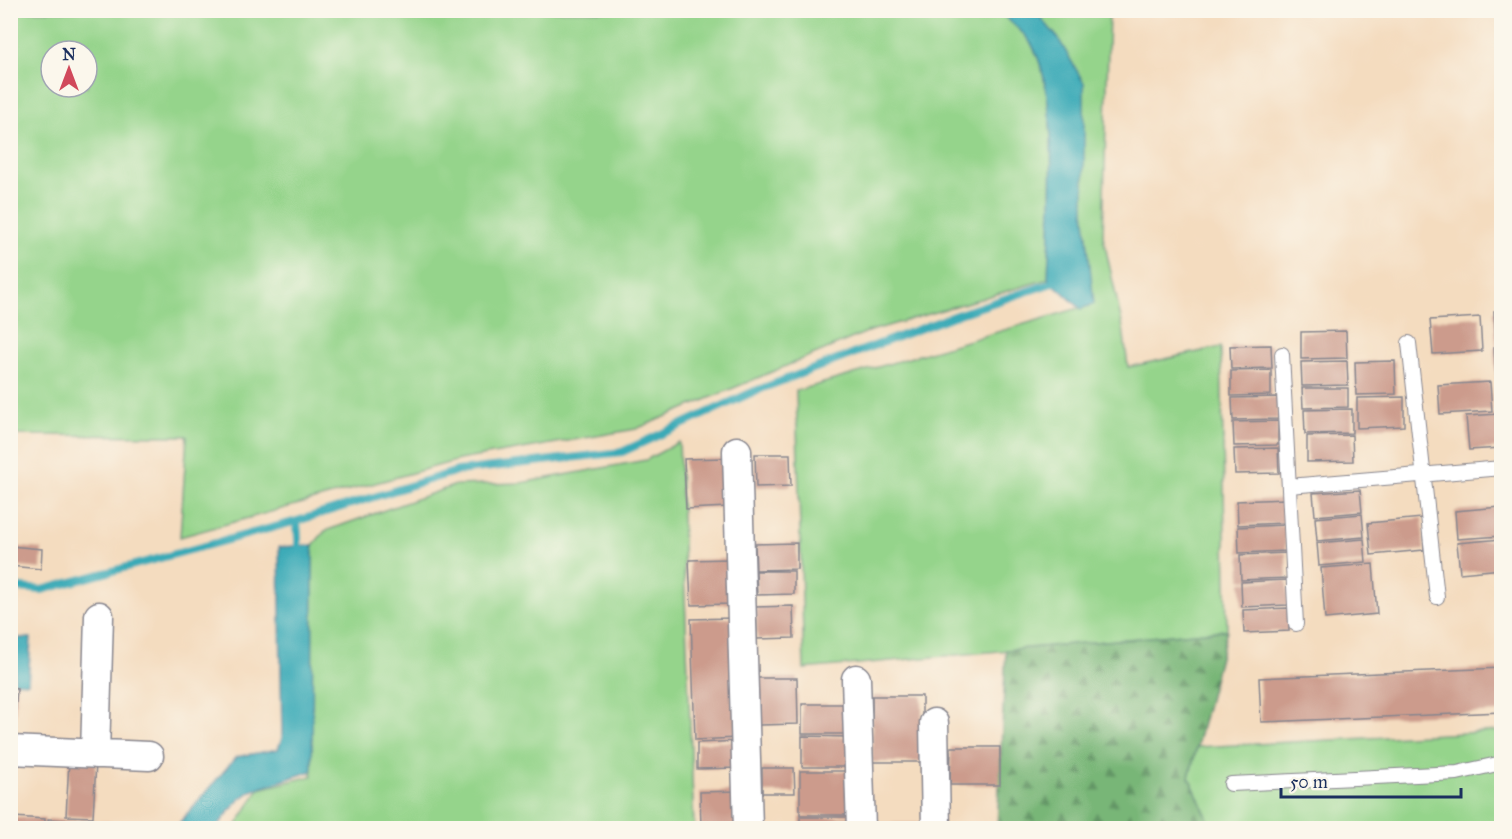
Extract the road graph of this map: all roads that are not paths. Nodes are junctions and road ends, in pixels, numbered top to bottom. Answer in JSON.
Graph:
{"nodes":[{"id":1,"x":1409,"y":343,"type":"dead end"},
{"id":2,"x":1281,"y":354,"type":"dead end"},
{"id":3,"x":737,"y":451,"type":"dead end"},
{"id":4,"x":1502,"y":468,"type":"edge"},
{"id":5,"x":1424,"y":474,"type":"junction"},
{"id":6,"x":1288,"y":486,"type":"junction"},
{"id":7,"x":1437,"y":597,"type":"dead end"},
{"id":8,"x":99,"y":616,"type":"dead end"},
{"id":9,"x":1296,"y":624,"type":"dead end"},
{"id":10,"x":856,"y":679,"type":"dead end"},
{"id":11,"x":934,"y":723,"type":"dead end"},
{"id":12,"x":10,"y":750,"type":"edge"},
{"id":13,"x":95,"y":754,"type":"junction"},
{"id":14,"x":149,"y":756,"type":"dead end"},
{"id":15,"x":1502,"y":763,"type":"edge"},
{"id":16,"x":1231,"y":784,"type":"dead end"},
{"id":17,"x":748,"y":828,"type":"edge"},
{"id":18,"x":861,"y":828,"type":"edge"},
{"id":19,"x":936,"y":828,"type":"edge"}],
"edges":[{"from":1,"to":5,"type":"lane"},
{"from":2,"to":6,"type":"lane"},
{"from":3,"to":17,"type":"street"},
{"from":4,"to":5,"type":"lane"},
{"from":5,"to":6,"type":"lane"},
{"from":5,"to":7,"type":"lane"},
{"from":6,"to":9,"type":"lane"},
{"from":8,"to":13,"type":"street"},
{"from":10,"to":18,"type":"street"},
{"from":11,"to":19,"type":"street"},
{"from":12,"to":13,"type":"street"},
{"from":13,"to":14,"type":"street"},
{"from":15,"to":16,"type":"lane"}]}
